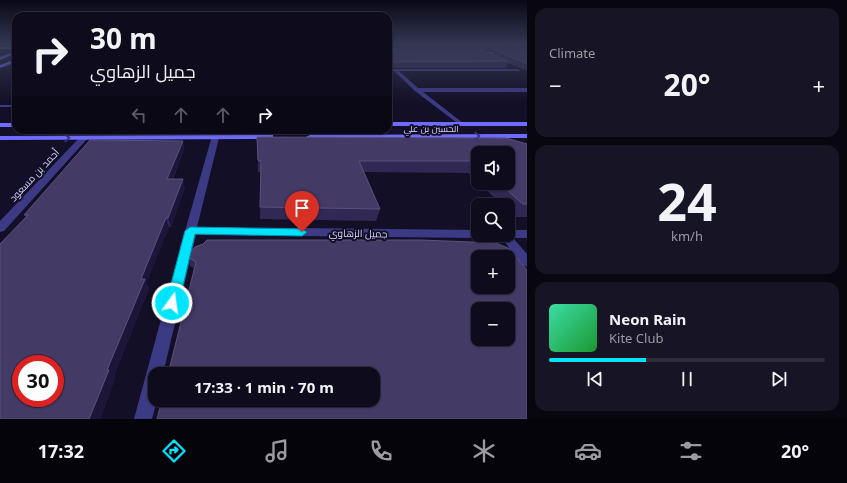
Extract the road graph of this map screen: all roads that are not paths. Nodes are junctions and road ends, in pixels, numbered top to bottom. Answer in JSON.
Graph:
{"nodes":[{"id":1,"x":506,"y":64,"type":"edge"},
{"id":2,"x":395,"y":70,"type":"joint"},
{"id":3,"x":418,"y":90,"type":"junction"},
{"id":4,"x":527,"y":90,"type":"edge"},
{"id":5,"x":0,"y":106,"type":"edge"},
{"id":6,"x":12,"y":106,"type":"edge"},
{"id":7,"x":392,"y":124,"type":"edge"},
{"id":8,"x":461,"y":124,"type":"junction"},
{"id":9,"x":527,"y":124,"type":"edge"},
{"id":10,"x":0,"y":125,"type":"edge"},
{"id":11,"x":12,"y":125,"type":"edge"},
{"id":12,"x":527,"y":136,"type":"edge"},
{"id":13,"x":277,"y":137,"type":"edge"},
{"id":14,"x":301,"y":137,"type":"edge"},
{"id":15,"x":0,"y":138,"type":"edge"},
{"id":16,"x":84,"y":138,"type":"junction"},
{"id":17,"x":215,"y":138,"type":"junction"},
{"id":18,"x":0,"y":228,"type":"edge"},
{"id":19,"x":190,"y":231,"type":"junction"},
{"id":20,"x":471,"y":234,"type":"edge"},
{"id":21,"x":515,"y":234,"type":"edge"},
{"id":22,"x":527,"y":234,"type":"edge"},
{"id":23,"x":510,"y":242,"type":"edge"},
{"id":24,"x":527,"y":262,"type":"edge"},
{"id":25,"x":143,"y":419,"type":"edge"}],
"edges":[{"from":1,"to":2,"type":"street"},
{"from":2,"to":3,"type":"street"},
{"from":3,"to":4,"type":"street"},
{"from":3,"to":8,"type":"street"},
{"from":5,"to":6,"type":"lane"},
{"from":7,"to":8,"type":"street","name":"الحسين بن علي"},
{"from":8,"to":9,"type":"street","name":"الحسين بن علي"},
{"from":10,"to":11,"type":"street"},
{"from":14,"to":12,"type":"street","name":"الحسين بن علي","one_way":true},
{"from":13,"to":17,"type":"street"},
{"from":15,"to":16,"type":"street","one_way":true},
{"from":16,"to":17,"type":"street"},
{"from":16,"to":18,"type":"street","name":"أحمد بن مسعود"},
{"from":17,"to":19,"type":"street"},
{"from":19,"to":20,"type":"street","name":"جميل الزهاوي"},
{"from":19,"to":25,"type":"street"},
{"from":21,"to":22,"type":"street"},
{"from":23,"to":24,"type":"street"}]}
